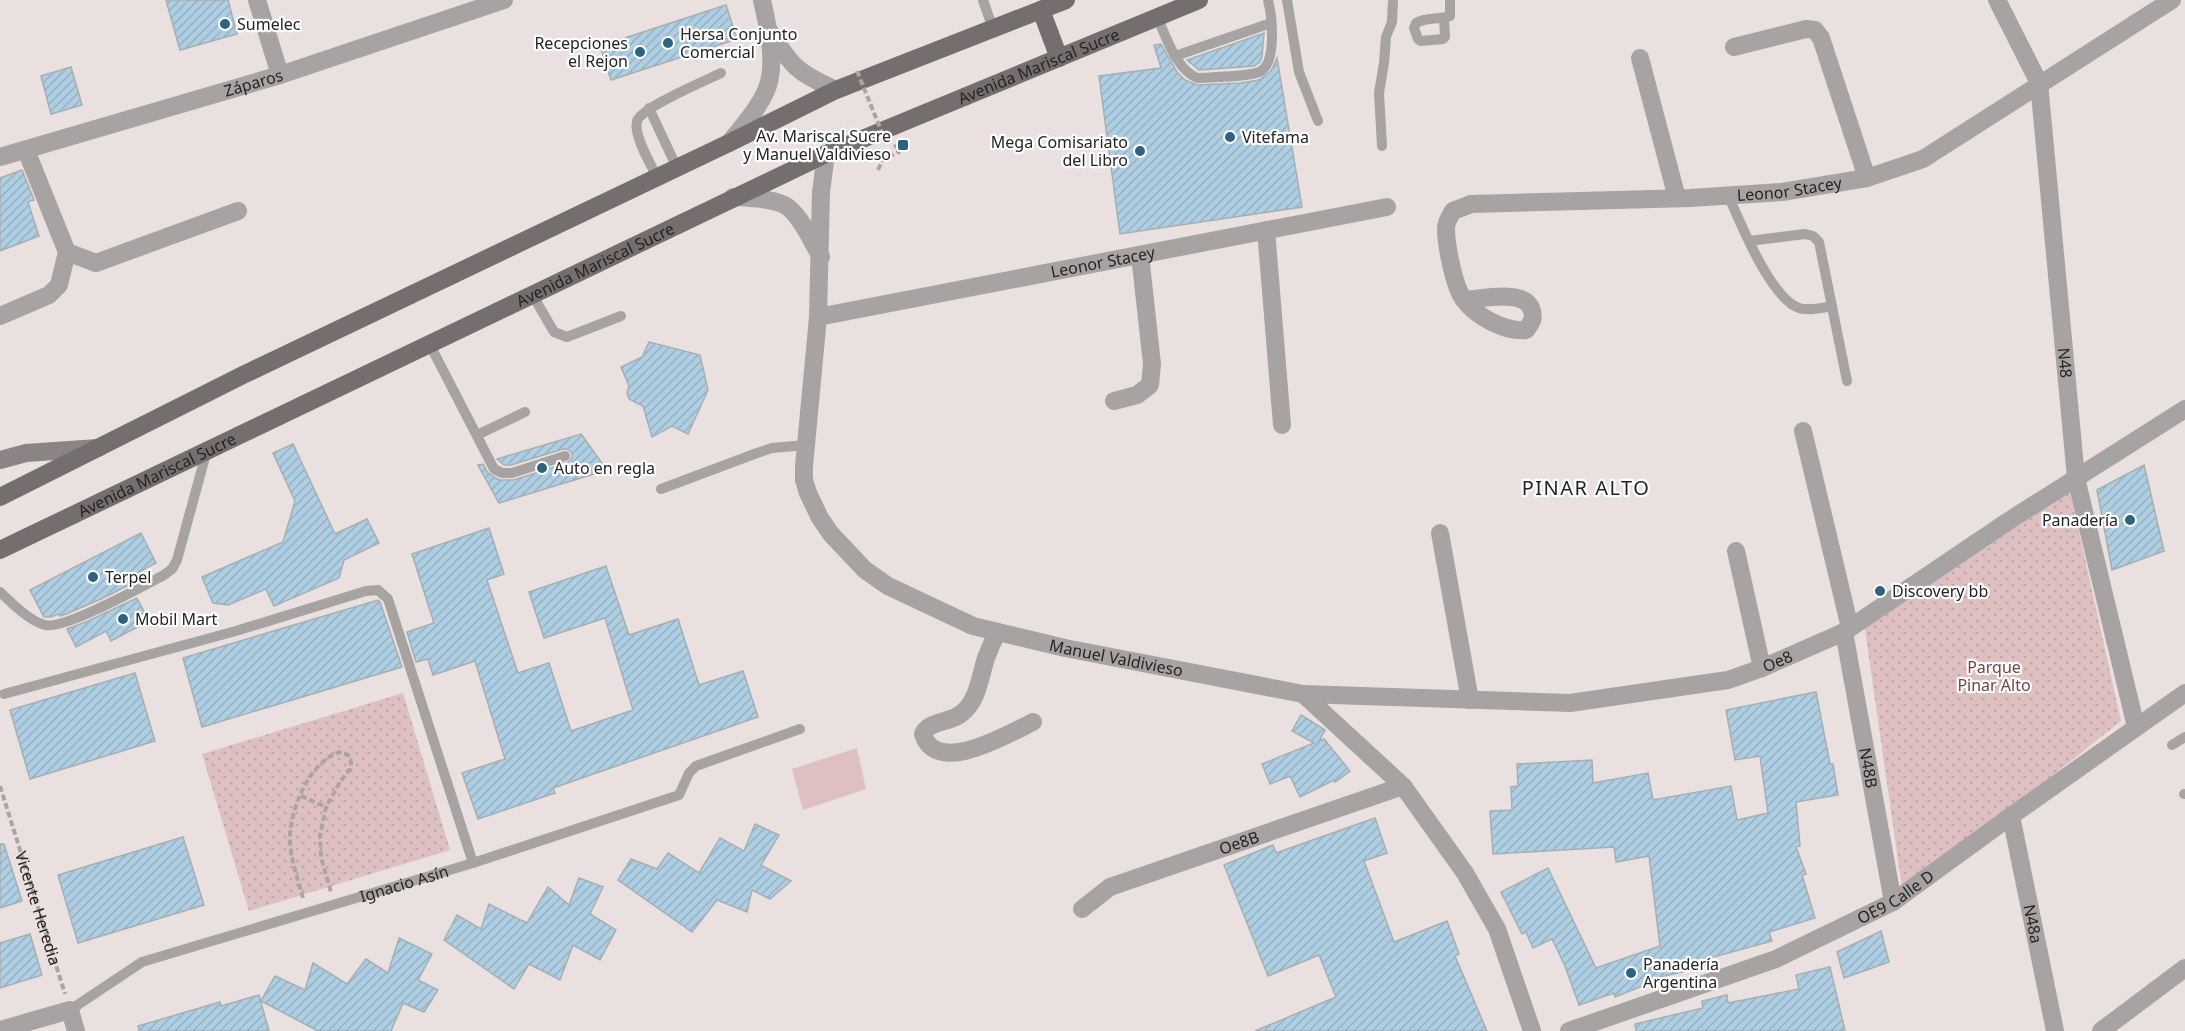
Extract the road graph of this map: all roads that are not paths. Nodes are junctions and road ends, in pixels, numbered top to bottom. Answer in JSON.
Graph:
{"nodes":[{"id":1,"x":257,"y":0,"type":"edge"},
{"id":2,"x":504,"y":0,"type":"edge"},
{"id":3,"x":762,"y":0,"type":"edge"},
{"id":4,"x":983,"y":0,"type":"edge"},
{"id":5,"x":1066,"y":0,"type":"edge"},
{"id":6,"x":1199,"y":0,"type":"edge"},
{"id":7,"x":1268,"y":0,"type":"edge"},
{"id":8,"x":1287,"y":0,"type":"edge"},
{"id":9,"x":1393,"y":0,"type":"edge"},
{"id":10,"x":1450,"y":0,"type":"edge"},
{"id":11,"x":1997,"y":0,"type":"edge"},
{"id":12,"x":2172,"y":0,"type":"edge"},
{"id":13,"x":1039,"y":5,"type":"edge"},
{"id":14,"x":1157,"y":17,"type":"junction"},
{"id":15,"x":1444,"y":18,"type":"dead end"},
{"id":16,"x":1271,"y":23,"type":"junction"},
{"id":17,"x":768,"y":29,"type":"junction"},
{"id":18,"x":993,"y":29,"type":"junction"},
{"id":19,"x":1734,"y":47,"type":"dead end"},
{"id":20,"x":1175,"y":56,"type":"junction"},
{"id":21,"x":1059,"y":58,"type":"junction"},
{"id":22,"x":1640,"y":58,"type":"dead end"},
{"id":23,"x":721,"y":73,"type":"dead end"},
{"id":24,"x":280,"y":75,"type":"junction"},
{"id":25,"x":2039,"y":83,"type":"junction"},
{"id":26,"x":836,"y":90,"type":"junction"},
{"id":27,"x":649,"y":108,"type":"junction"},
{"id":28,"x":1318,"y":121,"type":"dead end"},
{"id":29,"x":729,"y":143,"type":"junction"},
{"id":30,"x":1382,"y":146,"type":"dead end"},
{"id":31,"x":26,"y":150,"type":"junction"},
{"id":32,"x":826,"y":154,"type":"junction"},
{"id":33,"x":0,"y":157,"type":"edge"},
{"id":34,"x":677,"y":168,"type":"junction"},
{"id":35,"x":657,"y":177,"type":"junction"},
{"id":36,"x":1867,"y":178,"type":"junction"},
{"id":37,"x":1728,"y":195,"type":"junction"},
{"id":38,"x":733,"y":197,"type":"junction"},
{"id":39,"x":1677,"y":198,"type":"junction"},
{"id":40,"x":1387,"y":207,"type":"dead end"},
{"id":41,"x":238,"y":211,"type":"dead end"},
{"id":42,"x":1266,"y":230,"type":"junction"},
{"id":43,"x":1749,"y":241,"type":"junction"},
{"id":44,"x":68,"y":252,"type":"junction"},
{"id":45,"x":1140,"y":255,"type":"junction"},
{"id":46,"x":821,"y":257,"type":"junction"},
{"id":47,"x":532,"y":294,"type":"junction"},
{"id":48,"x":1464,"y":300,"type":"dead end"},
{"id":49,"x":1832,"y":306,"type":"junction"},
{"id":50,"x":0,"y":316,"type":"edge"},
{"id":51,"x":621,"y":316,"type":"dead end"},
{"id":52,"x":818,"y":317,"type":"junction"},
{"id":53,"x":429,"y":343,"type":"junction"},
{"id":54,"x":1847,"y":381,"type":"dead end"},
{"id":55,"x":1114,"y":401,"type":"dead end"},
{"id":56,"x":2185,"y":409,"type":"edge"},
{"id":57,"x":525,"y":412,"type":"dead end"},
{"id":58,"x":1282,"y":425,"type":"dead end"},
{"id":59,"x":1803,"y":430,"type":"dead end"},
{"id":60,"x":477,"y":435,"type":"junction"},
{"id":61,"x":806,"y":445,"type":"junction"},
{"id":62,"x":98,"y":448,"type":"junction"},
{"id":63,"x":207,"y":450,"type":"junction"},
{"id":64,"x":565,"y":456,"type":"dead end"},
{"id":65,"x":0,"y":460,"type":"edge"},
{"id":66,"x":2076,"y":478,"type":"junction"},
{"id":67,"x":661,"y":489,"type":"dead end"},
{"id":68,"x":0,"y":497,"type":"edge"},
{"id":69,"x":1440,"y":533,"type":"dead end"},
{"id":70,"x":0,"y":550,"type":"edge"},
{"id":71,"x":1736,"y":551,"type":"dead end"},
{"id":72,"x":0,"y":592,"type":"edge"},
{"id":73,"x":1847,"y":630,"type":"junction"},
{"id":74,"x":997,"y":633,"type":"junction"},
{"id":75,"x":1762,"y":668,"type":"junction"},
{"id":76,"x":2185,"y":693,"type":"edge"},
{"id":77,"x":4,"y":694,"type":"dead end"},
{"id":78,"x":1303,"y":694,"type":"junction"},
{"id":79,"x":1470,"y":700,"type":"junction"},
{"id":80,"x":1033,"y":722,"type":"dead end"},
{"id":81,"x":2136,"y":727,"type":"junction"},
{"id":82,"x":800,"y":729,"type":"dead end"},
{"id":83,"x":2185,"y":737,"type":"edge"},
{"id":84,"x":2172,"y":745,"type":"dead end"},
{"id":85,"x":1402,"y":786,"type":"junction"},
{"id":86,"x":2011,"y":816,"type":"junction"},
{"id":87,"x":473,"y":863,"type":"junction"},
{"id":88,"x":1893,"y":902,"type":"junction"},
{"id":89,"x":1082,"y":909,"type":"dead end"},
{"id":90,"x":2185,"y":968,"type":"edge"},
{"id":91,"x":70,"y":1010,"type":"junction"},
{"id":92,"x":0,"y":1030,"type":"edge"},
{"id":93,"x":76,"y":1031,"type":"edge"},
{"id":94,"x":1532,"y":1031,"type":"edge"},
{"id":95,"x":1569,"y":1031,"type":"edge"},
{"id":96,"x":2055,"y":1031,"type":"edge"},
{"id":97,"x":2101,"y":1031,"type":"edge"}],
"edges":[{"from":1,"to":24,"type":"street"},
{"from":2,"to":24,"type":"street","name":"Záparos"},
{"from":3,"to":17,"type":"street"},
{"from":4,"to":18,"type":"lane"},
{"from":5,"to":13,"type":"main road"},
{"from":6,"to":14,"type":"main road","name":"Avenida Mariscal Sucre"},
{"from":7,"to":16,"type":"lane"},
{"from":8,"to":28,"type":"lane"},
{"from":9,"to":30,"type":"lane"},
{"from":10,"to":15,"type":"lane"},
{"from":11,"to":25,"type":"street","name":"N48"},
{"from":12,"to":25,"type":"street","name":"Leonor Stacey"},
{"from":13,"to":18,"type":"main road"},
{"from":13,"to":21,"type":"main road"},
{"from":14,"to":20,"type":"lane"},
{"from":14,"to":21,"type":"main road","name":"Avenida Mariscal Sucre"},
{"from":16,"to":20,"type":"lane"},
{"from":16,"to":20,"type":"lane"},
{"from":17,"to":26,"type":"street"},
{"from":17,"to":29,"type":"street"},
{"from":18,"to":26,"type":"main road"},
{"from":19,"to":36,"type":"street"},
{"from":21,"to":32,"type":"main road","name":"Avenida Mariscal Sucre"},
{"from":22,"to":39,"type":"street"},
{"from":23,"to":27,"type":"lane"},
{"from":24,"to":31,"type":"street","name":"Záparos"},
{"from":25,"to":36,"type":"street","name":"Leonor Stacey"},
{"from":25,"to":66,"type":"street","name":"N48"},
{"from":26,"to":29,"type":"main road"},
{"from":27,"to":34,"type":"lane"},
{"from":27,"to":35,"type":"lane"},
{"from":29,"to":34,"type":"main road"},
{"from":31,"to":33,"type":"street","name":"Záparos"},
{"from":31,"to":44,"type":"street"},
{"from":32,"to":38,"type":"main road","name":"Avenida Mariscal Sucre"},
{"from":32,"to":46,"type":"street","name":"Manuel Valdivieso"},
{"from":34,"to":35,"type":"main road"},
{"from":35,"to":62,"type":"main road"},
{"from":36,"to":37,"type":"street","name":"Leonor Stacey"},
{"from":37,"to":39,"type":"street","name":"Leonor Stacey"},
{"from":37,"to":43,"type":"lane"},
{"from":38,"to":46,"type":"street"},
{"from":38,"to":47,"type":"main road","name":"Avenida Mariscal Sucre"},
{"from":39,"to":48,"type":"street","name":"Leonor Stacey"},
{"from":40,"to":42,"type":"street","name":"Leonor Stacey"},
{"from":41,"to":44,"type":"street"},
{"from":42,"to":45,"type":"street","name":"Leonor Stacey"},
{"from":42,"to":58,"type":"street"},
{"from":43,"to":49,"type":"lane"},
{"from":43,"to":49,"type":"lane"},
{"from":44,"to":50,"type":"street"},
{"from":45,"to":52,"type":"street","name":"Leonor Stacey"},
{"from":45,"to":55,"type":"street"},
{"from":46,"to":52,"type":"street","name":"Manuel Valdivieso"},
{"from":47,"to":51,"type":"lane"},
{"from":47,"to":53,"type":"main road","name":"Avenida Mariscal Sucre"},
{"from":49,"to":54,"type":"lane"},
{"from":52,"to":61,"type":"street","name":"Manuel Valdivieso"},
{"from":53,"to":60,"type":"lane"},
{"from":53,"to":63,"type":"main road","name":"Avenida Mariscal Sucre"},
{"from":56,"to":66,"type":"street","name":"Oe8"},
{"from":57,"to":60,"type":"lane"},
{"from":59,"to":73,"type":"street","name":"N48B"},
{"from":60,"to":64,"type":"lane"},
{"from":61,"to":67,"type":"lane"},
{"from":61,"to":74,"type":"street","name":"Manuel Valdivieso"},
{"from":62,"to":65,"type":"main road"},
{"from":62,"to":68,"type":"main road"},
{"from":63,"to":70,"type":"main road","name":"Avenida Mariscal Sucre"},
{"from":63,"to":72,"type":"lane"},
{"from":66,"to":73,"type":"street","name":"Oe8"},
{"from":66,"to":81,"type":"street","name":"N48"},
{"from":69,"to":79,"type":"street"},
{"from":71,"to":75,"type":"street"},
{"from":73,"to":75,"type":"street","name":"Oe8"},
{"from":73,"to":88,"type":"street","name":"N48B"},
{"from":74,"to":78,"type":"street","name":"Manuel Valdivieso"},
{"from":74,"to":80,"type":"street"},
{"from":75,"to":79,"type":"street","name":"Oe8"},
{"from":76,"to":81,"type":"street","name":"OE9 Calle D"},
{"from":77,"to":87,"type":"lane"},
{"from":78,"to":79,"type":"street","name":"Oe8"},
{"from":78,"to":85,"type":"street"},
{"from":81,"to":86,"type":"street","name":"OE9 Calle D"},
{"from":82,"to":87,"type":"lane","name":"Ignacio Asín"},
{"from":83,"to":84,"type":"lane"},
{"from":85,"to":89,"type":"street","name":"Oe8B"},
{"from":85,"to":94,"type":"street"},
{"from":86,"to":88,"type":"street","name":"OE9 Calle D"},
{"from":86,"to":96,"type":"street","name":"N48a"},
{"from":87,"to":91,"type":"lane","name":"Ignacio Asín"},
{"from":88,"to":95,"type":"street","name":"OE9 Calle D"},
{"from":90,"to":97,"type":"street"},
{"from":91,"to":92,"type":"street","name":"Ignacio Asín"},
{"from":91,"to":93,"type":"street"}]}
